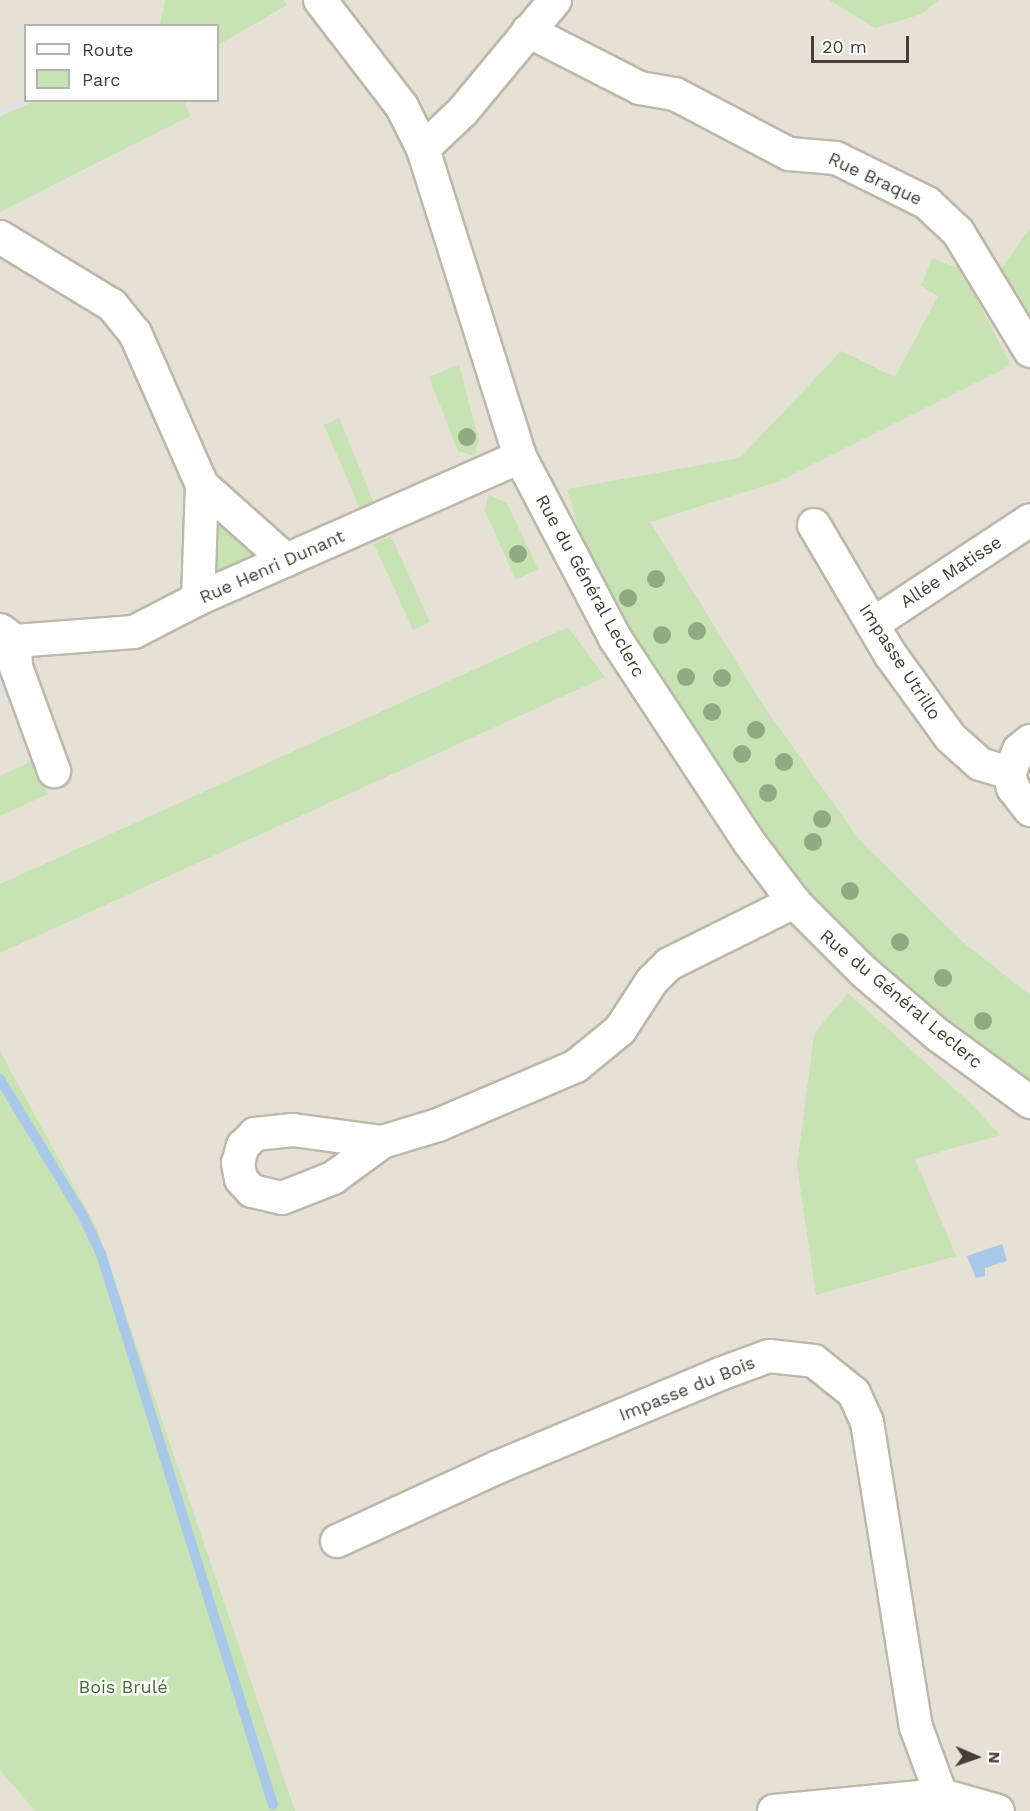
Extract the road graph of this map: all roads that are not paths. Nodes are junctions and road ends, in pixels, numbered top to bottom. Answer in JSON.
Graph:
{"nodes":[{"id":1,"x":320,"y":0,"type":"edge"},
{"id":2,"x":555,"y":0,"type":"edge"},
{"id":3,"x":528,"y":31,"type":"junction"},
{"id":4,"x":423,"y":149,"type":"junction"},
{"id":5,"x":0,"y":237,"type":"edge"},
{"id":6,"x":1030,"y":351,"type":"edge"},
{"id":7,"x":520,"y":457,"type":"junction"},
{"id":8,"x":202,"y":485,"type":"junction"},
{"id":9,"x":1030,"y":520,"type":"edge"},
{"id":10,"x":814,"y":525,"type":"dead end"},
{"id":11,"x":286,"y":561,"type":"junction"},
{"id":12,"x":198,"y":600,"type":"junction"},
{"id":13,"x":873,"y":624,"type":"junction"},
{"id":14,"x":8,"y":636,"type":"edge"},
{"id":15,"x":1030,"y":741,"type":"edge"},
{"id":16,"x":54,"y":771,"type":"dead end"},
{"id":17,"x":1010,"y":773,"type":"junction"},
{"id":18,"x":1030,"y":810,"type":"edge"},
{"id":19,"x":794,"y":902,"type":"junction"},
{"id":20,"x":1030,"y":1102,"type":"edge"},
{"id":21,"x":382,"y":1142,"type":"dead end"},
{"id":22,"x":337,"y":1541,"type":"dead end"},
{"id":23,"x":941,"y":1795,"type":"junction"},
{"id":24,"x":774,"y":1811,"type":"edge"},
{"id":25,"x":998,"y":1811,"type":"edge"}],
"edges":[{"from":1,"to":4,"type":"street","name":"Rue du Général Leclerc"},
{"from":2,"to":3,"type":"street"},
{"from":3,"to":4,"type":"street"},
{"from":3,"to":6,"type":"street","name":"Rue Braque"},
{"from":4,"to":7,"type":"street","name":"Rue du Général Leclerc"},
{"from":5,"to":8,"type":"street"},
{"from":7,"to":11,"type":"street","name":"Rue Henri Dunant"},
{"from":7,"to":19,"type":"street","name":"Rue du Général Leclerc"},
{"from":8,"to":11,"type":"street"},
{"from":8,"to":12,"type":"street"},
{"from":9,"to":13,"type":"street","name":"Allée Matisse"},
{"from":10,"to":13,"type":"street","name":"Impasse Utrillo"},
{"from":11,"to":12,"type":"street","name":"Rue Henri Dunant"},
{"from":12,"to":14,"type":"street","name":"Rue Henri Dunant"},
{"from":13,"to":17,"type":"street","name":"Impasse Utrillo"},
{"from":14,"to":16,"type":"street","name":"Rue Henri Dunant"},
{"from":15,"to":17,"type":"street"},
{"from":17,"to":18,"type":"street"},
{"from":19,"to":20,"type":"street","name":"Rue du Général Leclerc"},
{"from":19,"to":21,"type":"street"},
{"from":22,"to":23,"type":"street","name":"Impasse du Bois"},
{"from":23,"to":24,"type":"street"},
{"from":23,"to":25,"type":"street"}]}
